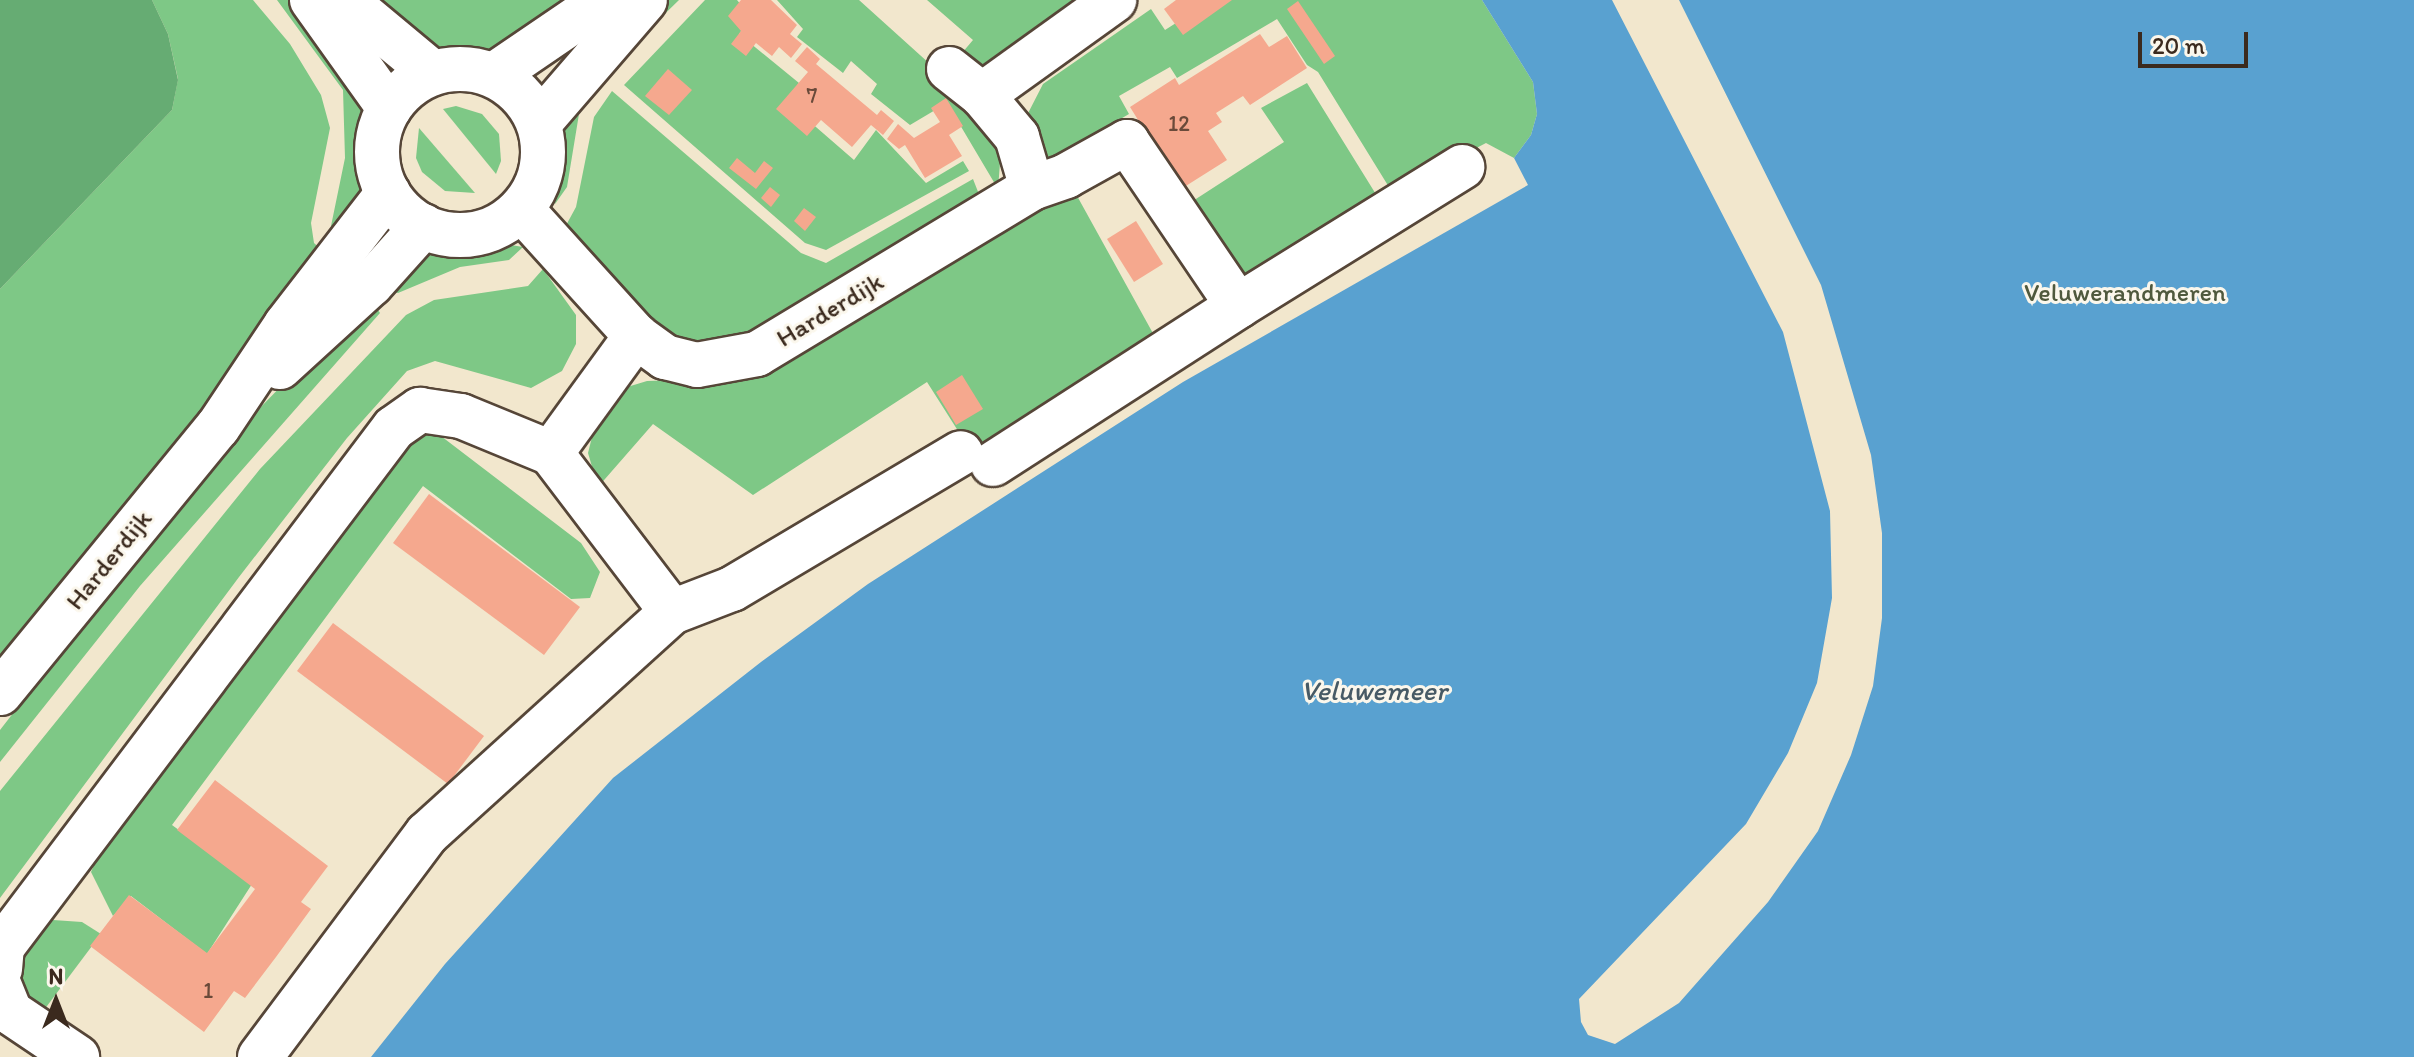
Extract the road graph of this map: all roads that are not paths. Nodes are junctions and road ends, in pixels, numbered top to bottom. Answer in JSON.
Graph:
{"nodes":[{"id":1,"x":312,"y":0,"type":"edge"},
{"id":2,"x":345,"y":0,"type":"edge"},
{"id":3,"x":604,"y":0,"type":"edge"},
{"id":4,"x":645,"y":0,"type":"edge"},
{"id":5,"x":1114,"y":0,"type":"edge"},
{"id":6,"x":433,"y":73,"type":"junction"},
{"id":7,"x":494,"y":75,"type":"junction"},
{"id":8,"x":389,"y":108,"type":"junction"},
{"id":9,"x":539,"y":123,"type":"junction"},
{"id":10,"x":1462,"y":167,"type":"dead end"},
{"id":11,"x":1032,"y":188,"type":"junction"},
{"id":12,"x":388,"y":193,"type":"junction"},
{"id":13,"x":521,"y":209,"type":"junction"},
{"id":14,"x":423,"y":226,"type":"junction"},
{"id":15,"x":1238,"y":306,"type":"junction"},
{"id":16,"x":636,"y":336,"type":"junction"},
{"id":17,"x":218,"y":427,"type":"junction"},
{"id":18,"x":551,"y":453,"type":"junction"},
{"id":19,"x":672,"y":612,"type":"junction"},
{"id":20,"x":0,"y":693,"type":"edge"},
{"id":21,"x":0,"y":969,"type":"edge"},
{"id":22,"x":0,"y":987,"type":"edge"},
{"id":23,"x":77,"y":1057,"type":"edge"},
{"id":24,"x":260,"y":1057,"type":"edge"}],
"edges":[{"from":1,"to":8,"type":"main road"},
{"from":2,"to":6,"type":"main road"},
{"from":3,"to":7,"type":"main road"},
{"from":4,"to":9,"type":"main road"},
{"from":5,"to":11,"type":"main road"},
{"from":6,"to":7,"type":"main road"},
{"from":6,"to":8,"type":"main road"},
{"from":7,"to":9,"type":"main road"},
{"from":8,"to":12,"type":"main road"},
{"from":9,"to":13,"type":"main road"},
{"from":10,"to":15,"type":"main road"},
{"from":11,"to":15,"type":"main road","name":"Harderdijk"},
{"from":11,"to":16,"type":"main road","name":"Harderdijk"},
{"from":12,"to":14,"type":"main road"},
{"from":12,"to":17,"type":"main road","name":"Harderdijk"},
{"from":13,"to":14,"type":"main road"},
{"from":13,"to":16,"type":"main road","name":"Harderdijk"},
{"from":14,"to":17,"type":"main road","name":"Harderdijk"},
{"from":15,"to":19,"type":"main road"},
{"from":16,"to":18,"type":"main road"},
{"from":17,"to":20,"type":"main road","name":"Harderdijk"},
{"from":18,"to":19,"type":"main road"},
{"from":18,"to":21,"type":"main road"},
{"from":19,"to":24,"type":"main road"},
{"from":22,"to":23,"type":"main road"}]}
